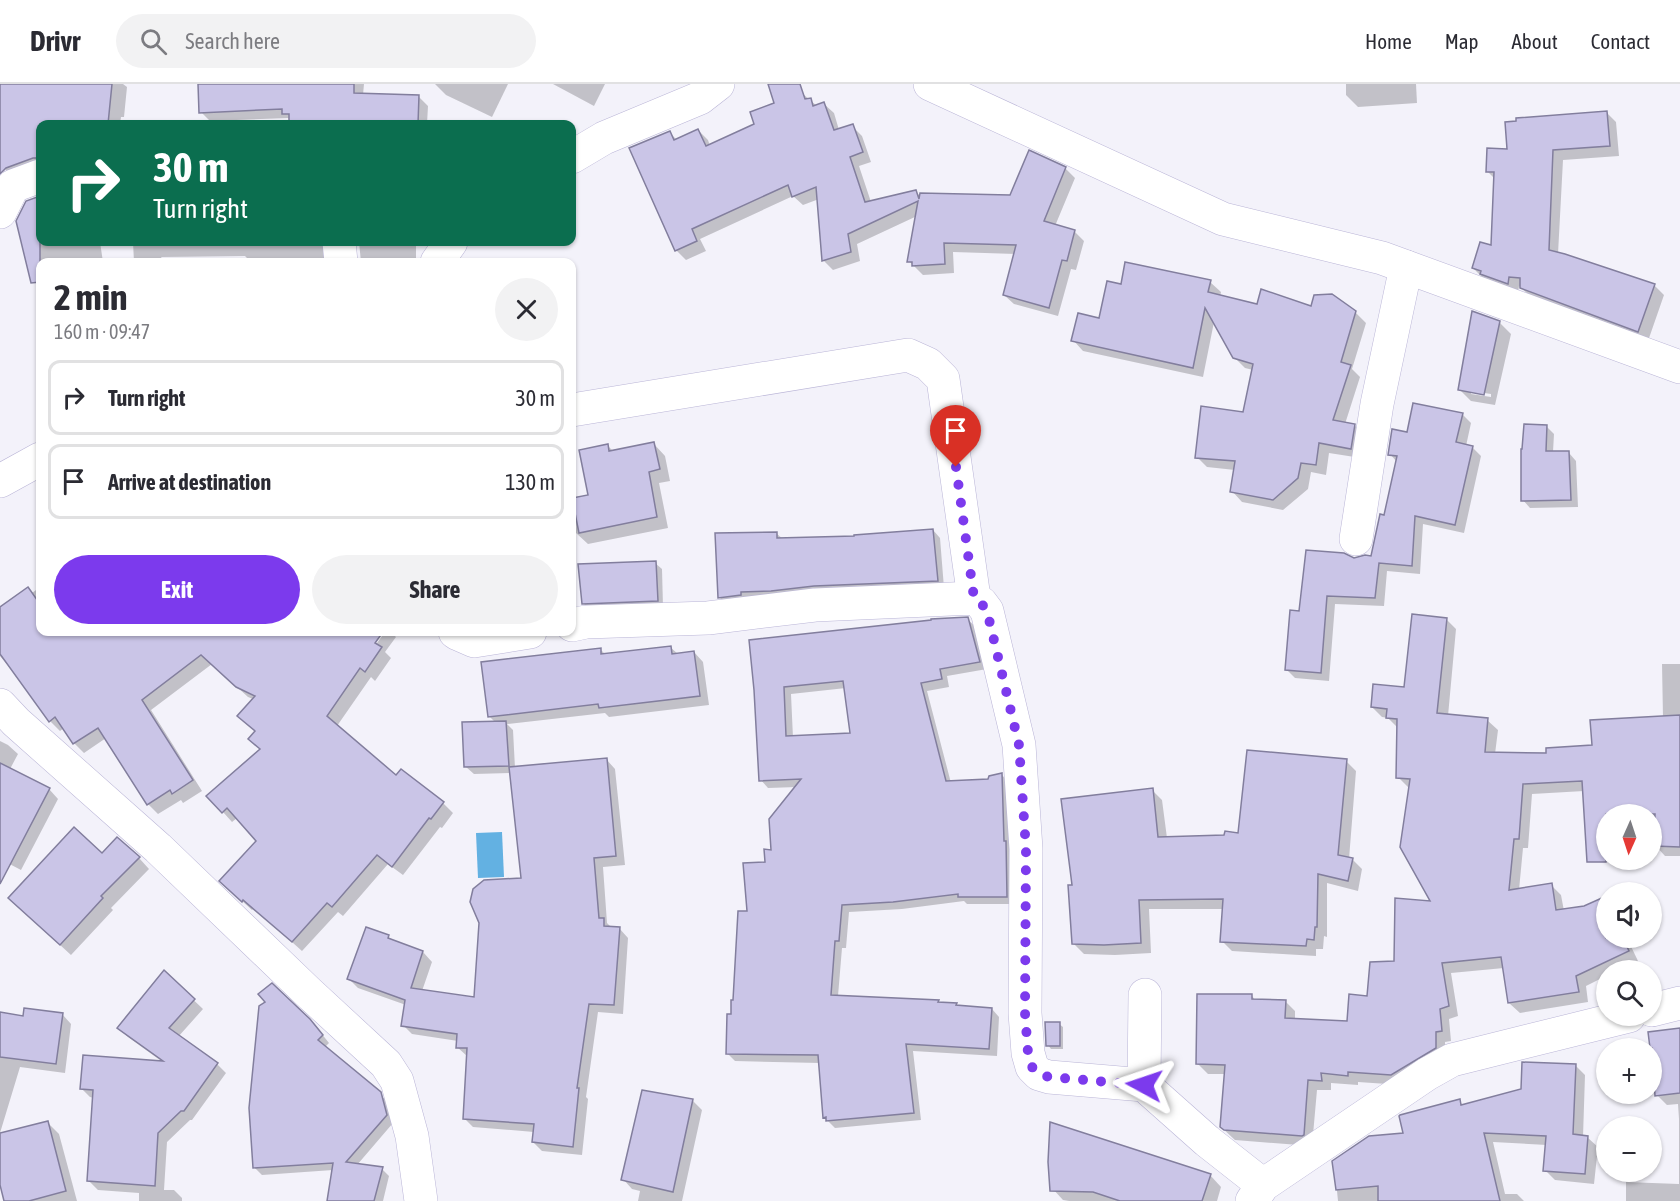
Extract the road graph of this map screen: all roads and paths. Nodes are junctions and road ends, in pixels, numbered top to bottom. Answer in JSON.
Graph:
{"nodes":[{"id":1,"x":718,"y":84,"type":"edge"},
{"id":2,"x":930,"y":84,"type":"edge"},
{"id":3,"x":576,"y":155,"type":"edge"},
{"id":4,"x":36,"y":177,"type":"edge"},
{"id":5,"x":0,"y":212,"type":"edge"},
{"id":6,"x":1406,"y":267,"type":"junction"},
{"id":7,"x":1680,"y":367,"type":"edge"},
{"id":8,"x":576,"y":409,"type":"edge"},
{"id":9,"x":36,"y":461,"type":"edge"},
{"id":10,"x":0,"y":481,"type":"edge"},
{"id":11,"x":1356,"y":539,"type":"dead end"},
{"id":12,"x":974,"y":598,"type":"junction"},
{"id":13,"x":576,"y":624,"type":"edge"},
{"id":14,"x":463,"y":636,"type":"edge"},
{"id":15,"x":505,"y":636,"type":"edge"},
{"id":16,"x":0,"y":705,"type":"edge"},
{"id":17,"x":1145,"y":995,"type":"dead end"},
{"id":18,"x":1680,"y":1003,"type":"edge"},
{"id":19,"x":1662,"y":1008,"type":"edge"},
{"id":20,"x":1596,"y":1024,"type":"edge"},
{"id":21,"x":1144,"y":1085,"type":"junction"},
{"id":22,"x":1257,"y":1193,"type":"edge"},
{"id":23,"x":421,"y":1201,"type":"edge"}],
"edges":[{"from":1,"to":3,"type":"street"},
{"from":2,"to":6,"type":"street"},
{"from":4,"to":5,"type":"street"},
{"from":6,"to":7,"type":"street"},
{"from":6,"to":11,"type":"street"},
{"from":8,"to":12,"type":"street"},
{"from":9,"to":10,"type":"street"},
{"from":12,"to":13,"type":"street"},
{"from":12,"to":21,"type":"street"},
{"from":14,"to":15,"type":"street"},
{"from":16,"to":23,"type":"street"},
{"from":17,"to":21,"type":"street"},
{"from":18,"to":19,"type":"street"},
{"from":20,"to":22,"type":"street"},
{"from":21,"to":22,"type":"street"}]}
